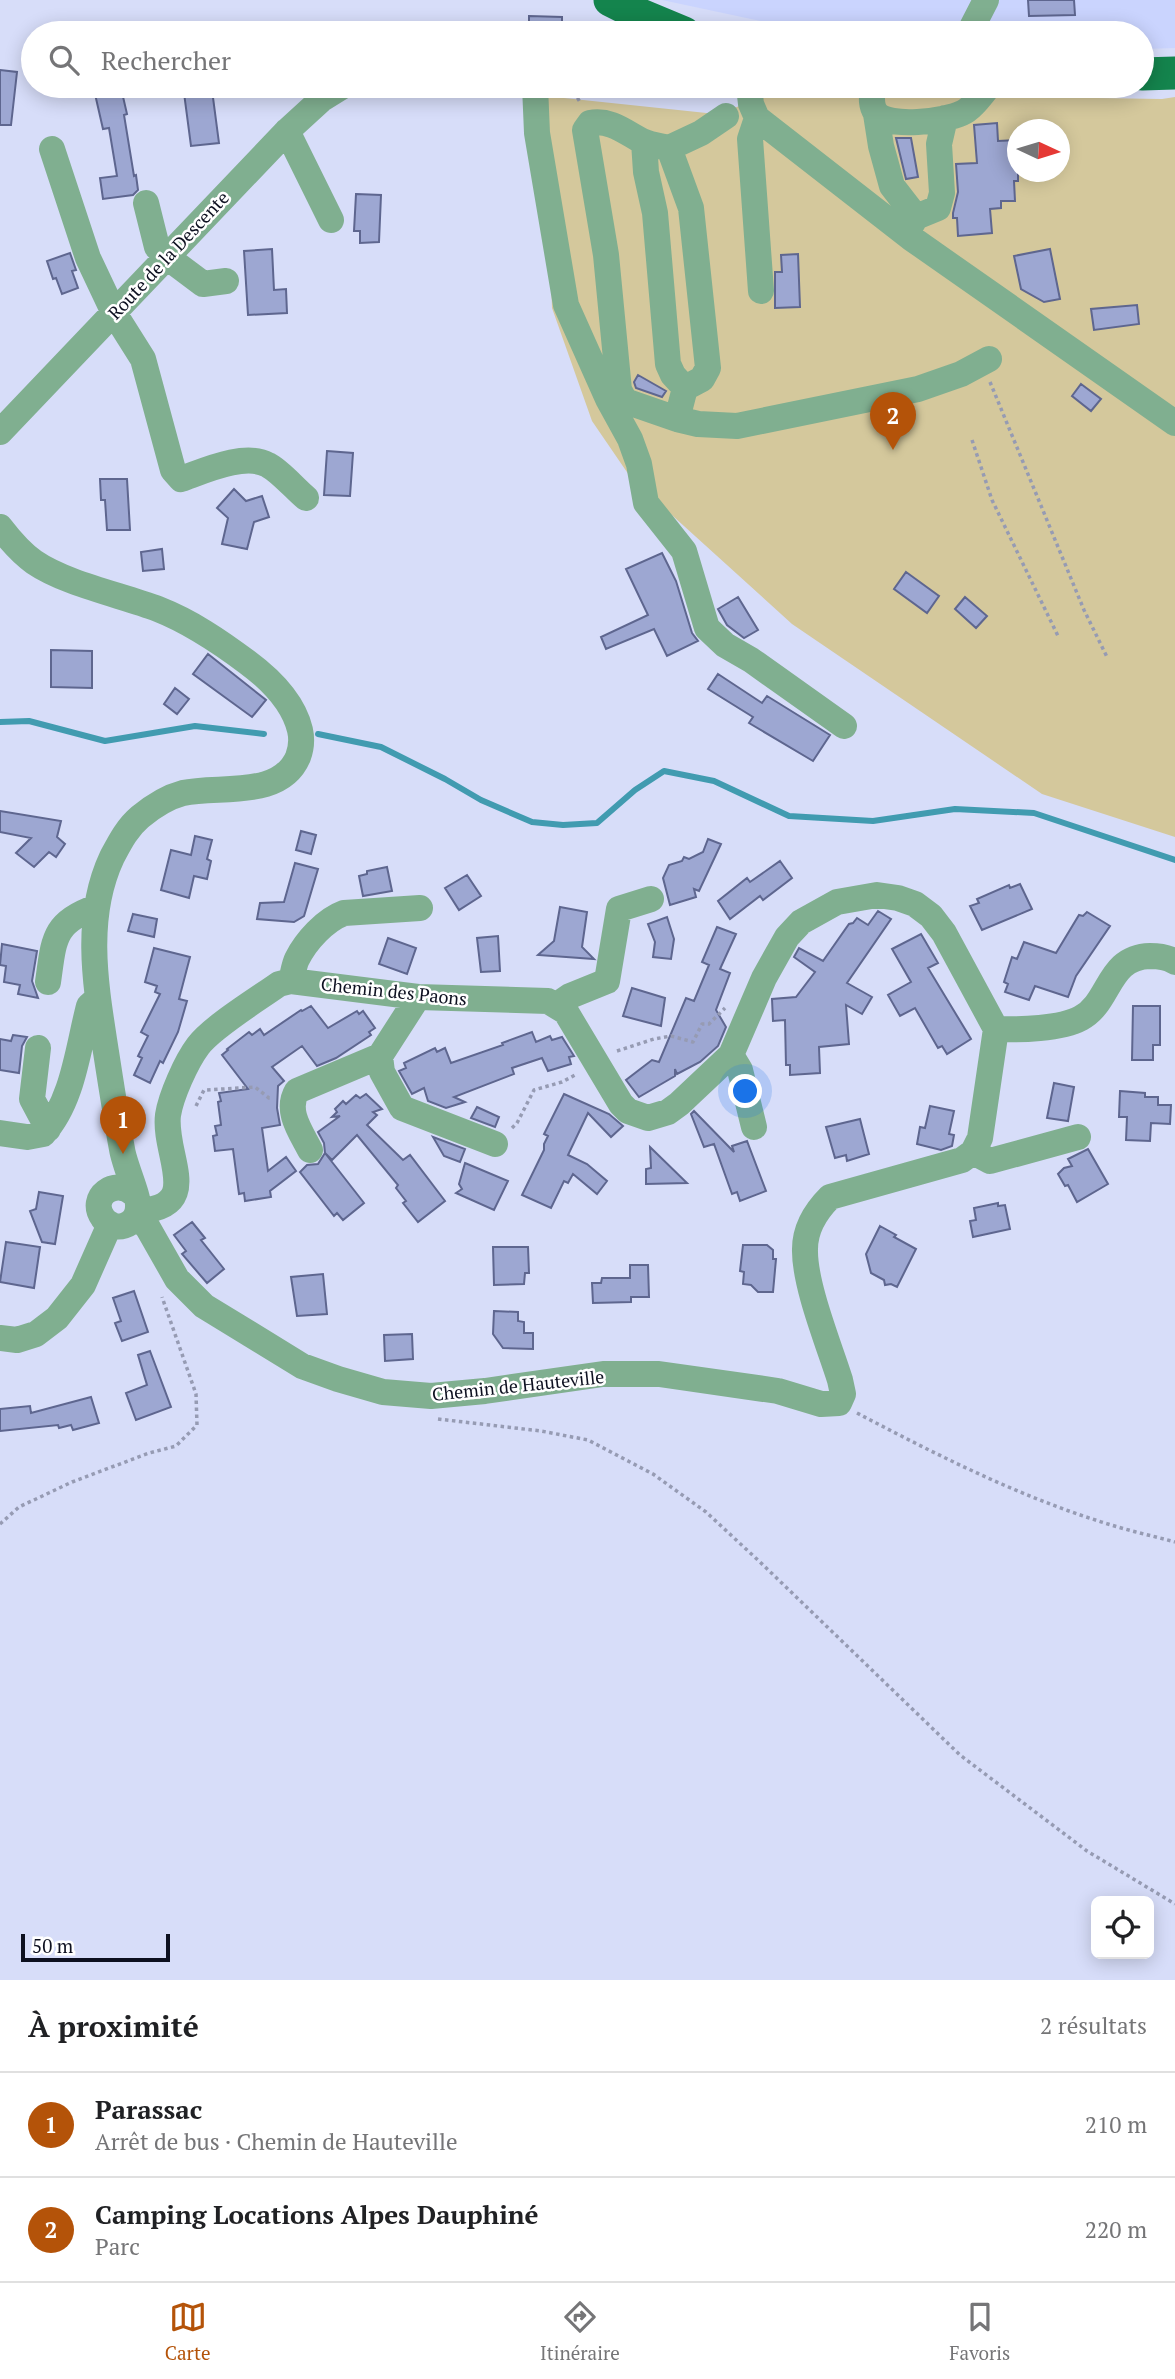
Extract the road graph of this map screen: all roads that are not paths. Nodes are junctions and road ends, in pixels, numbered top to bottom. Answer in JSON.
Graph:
{"nodes":[{"id":1,"x":610,"y":0,"type":"edge"},
{"id":2,"x":986,"y":0,"type":"edge"},
{"id":3,"x":654,"y":21,"type":"edge"},
{"id":4,"x":975,"y":21,"type":"edge"},
{"id":5,"x":1175,"y":73,"type":"edge"},
{"id":6,"x":1154,"y":74,"type":"edge"},
{"id":7,"x":324,"y":98,"type":"edge"},
{"id":8,"x":536,"y":98,"type":"edge"},
{"id":9,"x":750,"y":98,"type":"edge"},
{"id":10,"x":872,"y":98,"type":"edge"},
{"id":11,"x":978,"y":98,"type":"edge"},
{"id":12,"x":876,"y":114,"type":"junction"},
{"id":13,"x":726,"y":116,"type":"dead end"},
{"id":14,"x":757,"y":118,"type":"junction"},
{"id":15,"x":945,"y":118,"type":"junction"},
{"id":16,"x":287,"y":131,"type":"junction"},
{"id":17,"x":656,"y":145,"type":"junction"},
{"id":18,"x":52,"y":149,"type":"dead end"},
{"id":19,"x":146,"y":203,"type":"dead end"},
{"id":20,"x":331,"y":220,"type":"dead end"},
{"id":21,"x":911,"y":225,"type":"junction"},
{"id":22,"x":167,"y":257,"type":"junction"},
{"id":23,"x":226,"y":281,"type":"dead end"},
{"id":24,"x":761,"y":291,"type":"dead end"},
{"id":25,"x":114,"y":313,"type":"junction"},
{"id":26,"x":989,"y":370,"type":"road end"},
{"id":27,"x":685,"y":388,"type":"junction"},
{"id":28,"x":677,"y":419,"type":"junction"},
{"id":29,"x":1175,"y":423,"type":"edge"},
{"id":30,"x":0,"y":432,"type":"edge"},
{"id":31,"x":306,"y":498,"type":"dead end"},
{"id":32,"x":0,"y":527,"type":"edge"},
{"id":33,"x":844,"y":726,"type":"dead end"},
{"id":34,"x":651,"y":899,"type":"dead end"},
{"id":35,"x":97,"y":907,"type":"junction"},
{"id":36,"x":420,"y":908,"type":"dead end"},
{"id":37,"x":1175,"y":962,"type":"edge"},
{"id":38,"x":291,"y":981,"type":"junction"},
{"id":39,"x":48,"y":982,"type":"dead end"},
{"id":40,"x":418,"y":997,"type":"junction"},
{"id":41,"x":98,"y":998,"type":"junction"},
{"id":42,"x":557,"y":1005,"type":"junction"},
{"id":43,"x":996,"y":1029,"type":"junction"},
{"id":44,"x":38,"y":1048,"type":"dead end"},
{"id":45,"x":732,"y":1055,"type":"junction"},
{"id":46,"x":380,"y":1056,"type":"junction"},
{"id":47,"x":754,"y":1127,"type":"dead end"},
{"id":48,"x":48,"y":1129,"type":"junction"},
{"id":49,"x":118,"y":1130,"type":"junction"},
{"id":50,"x":0,"y":1133,"type":"edge"},
{"id":51,"x":1078,"y":1137,"type":"dead end"},
{"id":52,"x":495,"y":1144,"type":"road end"},
{"id":53,"x":310,"y":1150,"type":"dead end"},
{"id":54,"x":973,"y":1152,"type":"junction"},
{"id":55,"x":106,"y":1192,"type":"junction"},
{"id":56,"x":136,"y":1207,"type":"junction"},
{"id":57,"x":110,"y":1224,"type":"junction"},
{"id":58,"x":0,"y":1338,"type":"edge"}],
"edges":[{"from":1,"to":3,"type":"main road"},
{"from":2,"to":4,"type":"street"},
{"from":5,"to":6,"type":"main road"},
{"from":7,"to":16,"type":"street","name":"Route de la Descente"},
{"from":8,"to":33,"type":"street"},
{"from":9,"to":14,"type":"street"},
{"from":10,"to":12,"type":"street"},
{"from":11,"to":15,"type":"street"},
{"from":12,"to":15,"type":"street"},
{"from":12,"to":21,"type":"street"},
{"from":13,"to":17,"type":"street"},
{"from":14,"to":21,"type":"street"},
{"from":14,"to":24,"type":"street"},
{"from":15,"to":21,"type":"street"},
{"from":16,"to":20,"type":"street"},
{"from":16,"to":22,"type":"street","name":"Route de la Descente"},
{"from":17,"to":27,"type":"street"},
{"from":17,"to":27,"type":"street"},
{"from":17,"to":28,"type":"street"},
{"from":18,"to":25,"type":"street"},
{"from":19,"to":22,"type":"street"},
{"from":21,"to":29,"type":"street"},
{"from":22,"to":23,"type":"street"},
{"from":22,"to":25,"type":"street","name":"Route de la Descente"},
{"from":25,"to":30,"type":"street","name":"Route de la Descente"},
{"from":25,"to":31,"type":"street"},
{"from":26,"to":28,"type":"street"},
{"from":27,"to":28,"type":"street"},
{"from":32,"to":35,"type":"street","name":"Chemin de Hauteville"},
{"from":34,"to":42,"type":"street"},
{"from":35,"to":39,"type":"street"},
{"from":35,"to":41,"type":"street","name":"Chemin de Hauteville"},
{"from":36,"to":38,"type":"street"},
{"from":37,"to":43,"type":"street"},
{"from":38,"to":40,"type":"street","name":"Chemin des Paons"},
{"from":38,"to":56,"type":"street"},
{"from":40,"to":42,"type":"street","name":"Chemin des Paons"},
{"from":40,"to":46,"type":"street"},
{"from":41,"to":48,"type":"street"},
{"from":41,"to":49,"type":"street","name":"Chemin de Hauteville"},
{"from":42,"to":45,"type":"street"},
{"from":43,"to":45,"type":"street"},
{"from":43,"to":54,"type":"street"},
{"from":44,"to":48,"type":"street"},
{"from":45,"to":47,"type":"street"},
{"from":46,"to":52,"type":"street"},
{"from":46,"to":53,"type":"street"},
{"from":48,"to":50,"type":"street"},
{"from":49,"to":55,"type":"street","name":"Chemin de Hauteville"},
{"from":49,"to":56,"type":"street","name":"Chemin de Hauteville"},
{"from":51,"to":54,"type":"street"},
{"from":54,"to":56,"type":"street","name":"Chemin de Hauteville"},
{"from":55,"to":56,"type":"street"},
{"from":55,"to":57,"type":"street"},
{"from":56,"to":57,"type":"street"},
{"from":57,"to":58,"type":"street"}]}
